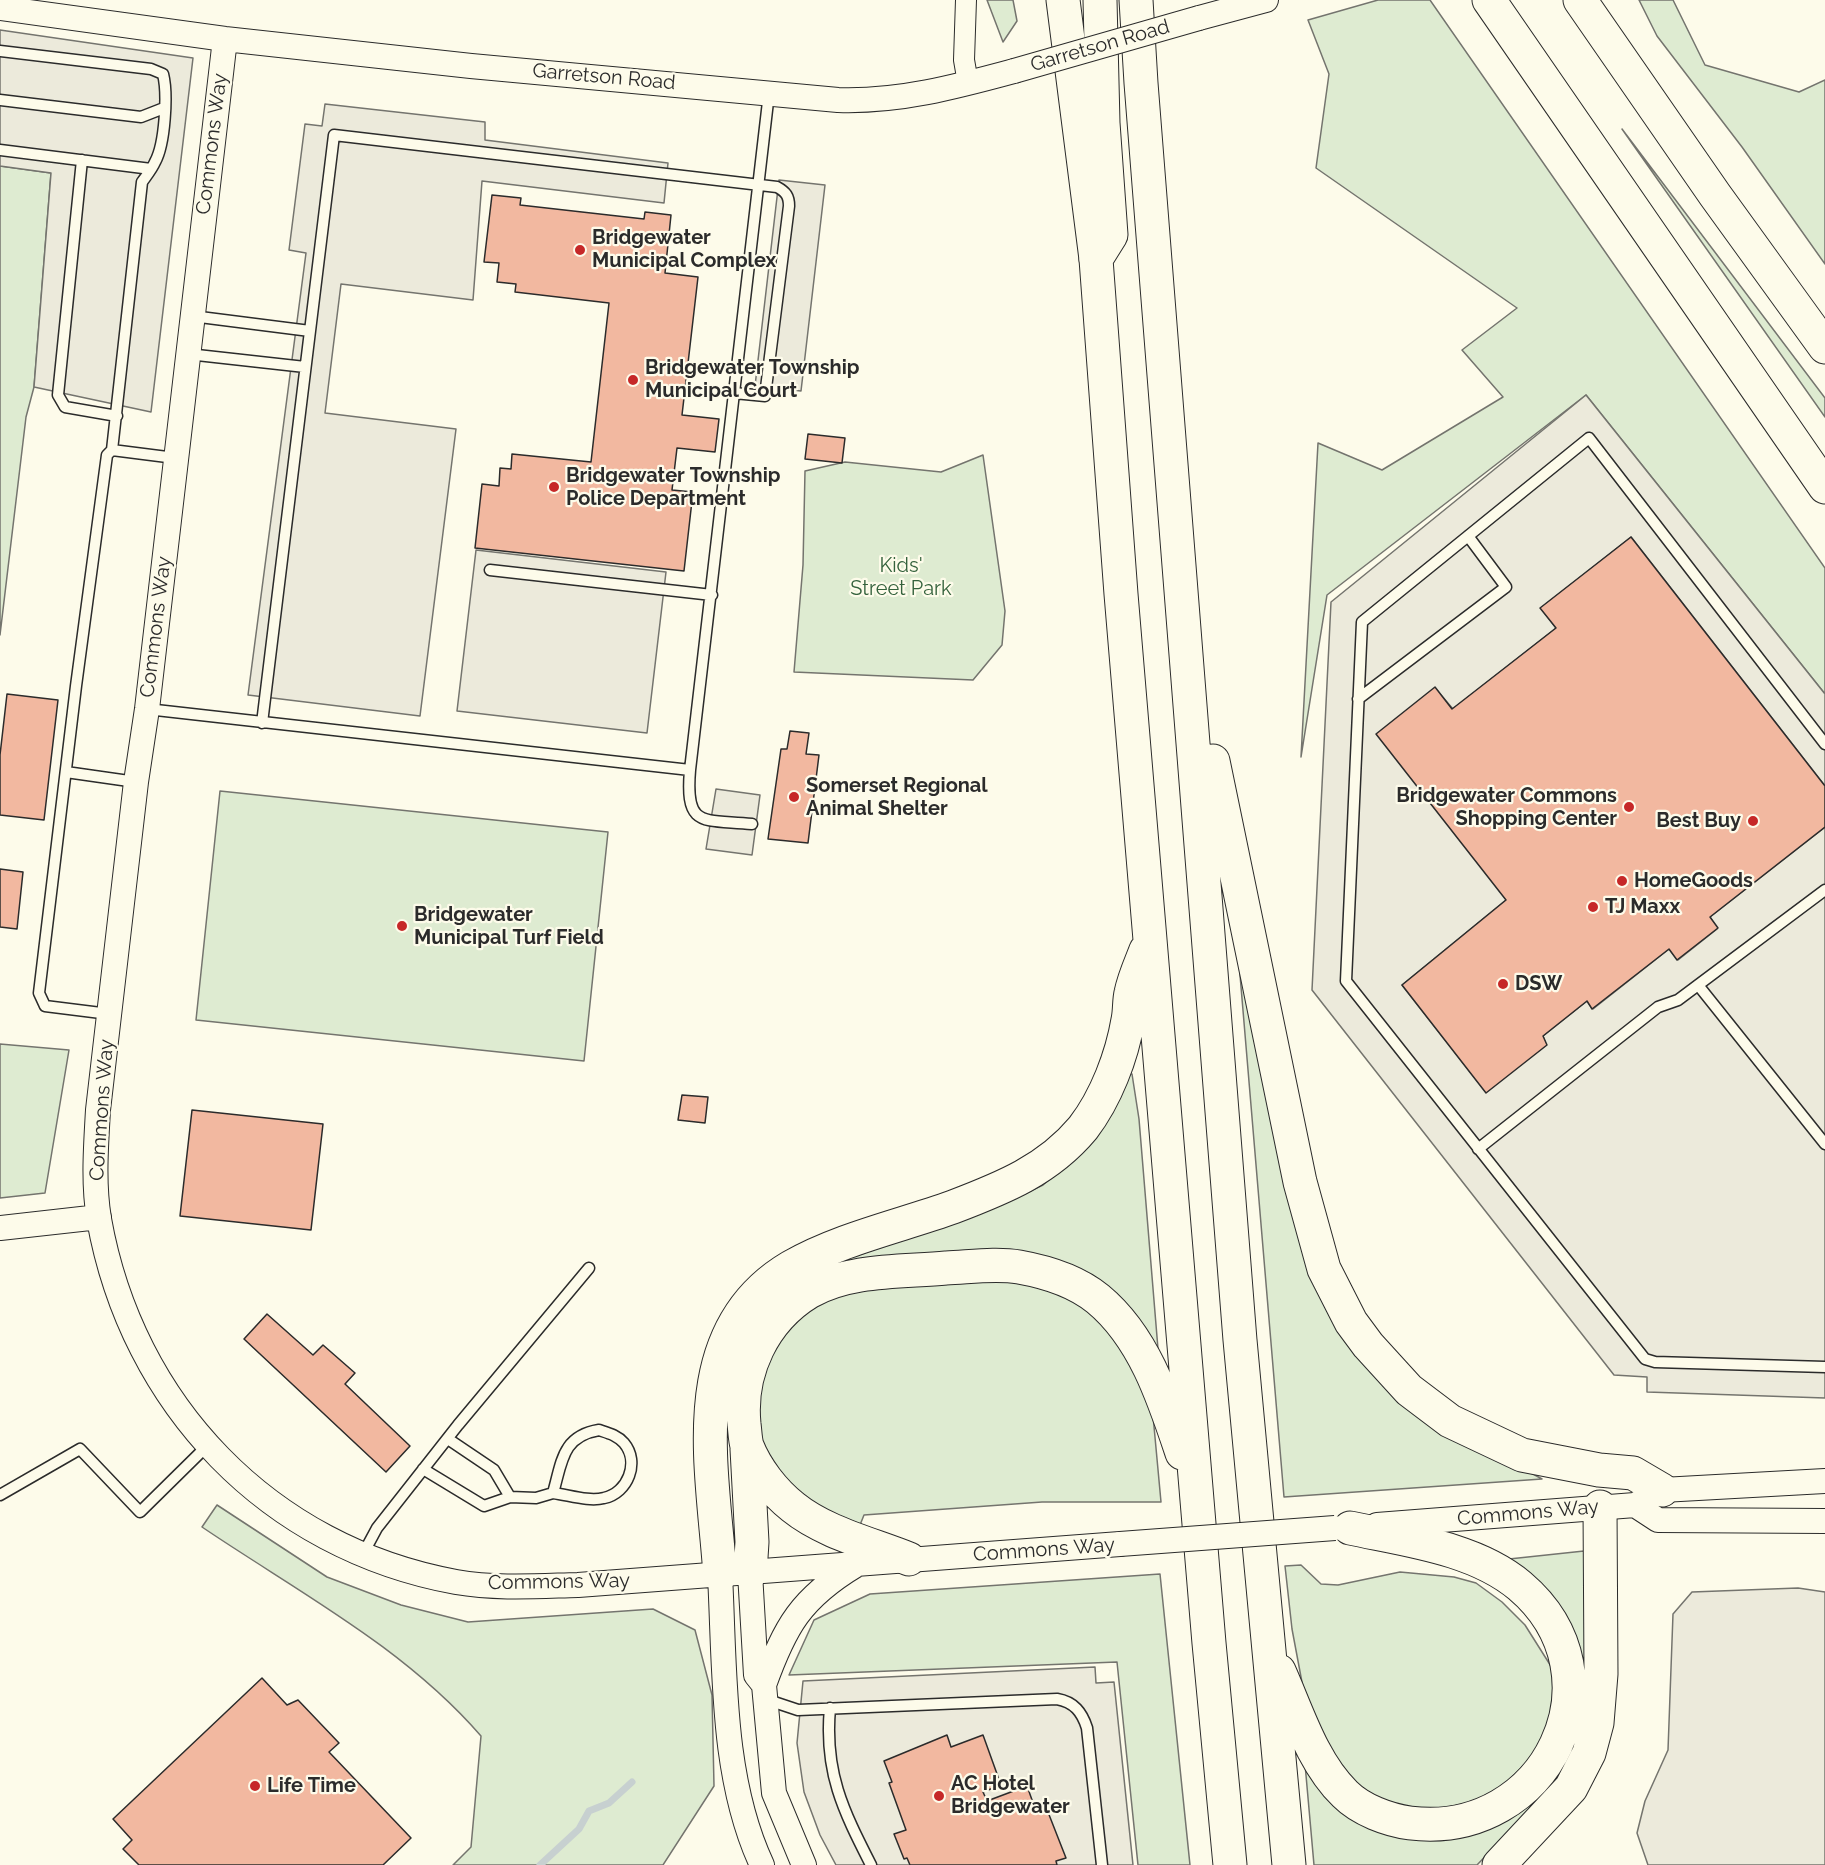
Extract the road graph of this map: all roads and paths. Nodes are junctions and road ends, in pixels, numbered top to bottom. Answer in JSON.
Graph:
{"nodes":[{"id":1,"x":966,"y":0,"type":"edge"},
{"id":2,"x":1063,"y":0,"type":"edge"},
{"id":3,"x":1100,"y":0,"type":"edge"},
{"id":4,"x":1136,"y":0,"type":"edge"},
{"id":5,"x":1266,"y":0,"type":"edge"},
{"id":6,"x":1489,"y":0,"type":"edge"},
{"id":7,"x":1580,"y":0,"type":"edge"},
{"id":8,"x":0,"y":8,"type":"edge"},
{"id":9,"x":225,"y":39,"type":"junction"},
{"id":10,"x":0,"y":51,"type":"edge"},
{"id":11,"x":968,"y":83,"type":"junction"},
{"id":12,"x":769,"y":93,"type":"junction"},
{"id":13,"x":0,"y":100,"type":"edge"},
{"id":14,"x":164,"y":108,"type":"junction"},
{"id":15,"x":0,"y":150,"type":"edge"},
{"id":16,"x":82,"y":160,"type":"junction"},
{"id":17,"x":151,"y":169,"type":"junction"},
{"id":18,"x":759,"y":185,"type":"junction"},
{"id":19,"x":1096,"y":259,"type":"junction"},
{"id":20,"x":192,"y":316,"type":"junction"},
{"id":21,"x":310,"y":331,"type":"junction"},
{"id":22,"x":1825,"y":347,"type":"edge"},
{"id":23,"x":188,"y":354,"type":"junction"},
{"id":24,"x":305,"y":367,"type":"junction"},
{"id":25,"x":734,"y":393,"type":"junction"},
{"id":26,"x":117,"y":417,"type":"junction"},
{"id":27,"x":112,"y":450,"type":"junction"},
{"id":28,"x":175,"y":458,"type":"junction"},
{"id":29,"x":1825,"y":487,"type":"edge"},
{"id":30,"x":1468,"y":536,"type":"junction"},
{"id":31,"x":490,"y":570,"type":"dead end"},
{"id":32,"x":712,"y":595,"type":"junction"},
{"id":33,"x":1184,"y":630,"type":"junction"},
{"id":34,"x":1358,"y":699,"type":"junction"},
{"id":35,"x":147,"y":709,"type":"junction"},
{"id":36,"x":262,"y":723,"type":"junction"},
{"id":37,"x":1825,"y":744,"type":"edge"},
{"id":38,"x":690,"y":770,"type":"junction"},
{"id":39,"x":66,"y":772,"type":"junction"},
{"id":40,"x":136,"y":782,"type":"junction"},
{"id":41,"x":752,"y":824,"type":"dead end"},
{"id":42,"x":1825,"y":890,"type":"edge"},
{"id":43,"x":1150,"y":936,"type":"junction"},
{"id":44,"x":1698,"y":985,"type":"junction"},
{"id":45,"x":109,"y":1014,"type":"junction"},
{"id":46,"x":1825,"y":1144,"type":"edge"},
{"id":47,"x":1478,"y":1149,"type":"junction"},
{"id":48,"x":99,"y":1217,"type":"junction"},
{"id":49,"x":0,"y":1228,"type":"edge"},
{"id":50,"x":589,"y":1268,"type":"dead end"},
{"id":51,"x":1825,"y":1367,"type":"edge"},
{"id":52,"x":448,"y":1438,"type":"junction"},
{"id":53,"x":747,"y":1445,"type":"junction"},
{"id":54,"x":207,"y":1446,"type":"junction"},
{"id":55,"x":423,"y":1469,"type":"junction"},
{"id":56,"x":1825,"y":1481,"type":"edge"},
{"id":57,"x":553,"y":1493,"type":"junction"},
{"id":58,"x":0,"y":1495,"type":"edge"},
{"id":59,"x":510,"y":1497,"type":"junction"},
{"id":60,"x":1648,"y":1497,"type":"junction"},
{"id":61,"x":1197,"y":1498,"type":"junction"},
{"id":62,"x":1600,"y":1507,"type":"junction"},
{"id":63,"x":1825,"y":1521,"type":"edge"},
{"id":64,"x":1343,"y":1528,"type":"junction"},
{"id":65,"x":363,"y":1555,"type":"junction"},
{"id":66,"x":909,"y":1559,"type":"junction"},
{"id":67,"x":860,"y":1563,"type":"junction"},
{"id":68,"x":735,"y":1574,"type":"junction"},
{"id":69,"x":1268,"y":1646,"type":"junction"},
{"id":70,"x":764,"y":1692,"type":"junction"},
{"id":71,"x":830,"y":1708,"type":"junction"},
{"id":72,"x":762,"y":1865,"type":"edge"},
{"id":73,"x":804,"y":1865,"type":"edge"},
{"id":74,"x":871,"y":1865,"type":"edge"},
{"id":75,"x":1102,"y":1865,"type":"edge"},
{"id":76,"x":1230,"y":1865,"type":"edge"},
{"id":77,"x":1289,"y":1865,"type":"edge"},
{"id":78,"x":1499,"y":1865,"type":"edge"}],
"edges":[{"from":1,"to":11,"type":"street"},
{"from":2,"to":19,"type":"highway"},
{"from":3,"to":19,"type":"highway"},
{"from":4,"to":33,"type":"highway"},
{"from":5,"to":11,"type":"street","name":"Garretson Road","bridge":true},
{"from":6,"to":29,"type":"highway"},
{"from":7,"to":22,"type":"highway"},
{"from":8,"to":9,"type":"street","name":"Garretson Road"},
{"from":9,"to":12,"type":"street","name":"Garretson Road"},
{"from":9,"to":20,"type":"street","name":"Commons Way"},
{"from":10,"to":14,"type":"lane"},
{"from":11,"to":12,"type":"street","name":"Garretson Road"},
{"from":12,"to":18,"type":"lane"},
{"from":13,"to":14,"type":"lane"},
{"from":14,"to":17,"type":"lane"},
{"from":15,"to":16,"type":"lane"},
{"from":16,"to":17,"type":"lane"},
{"from":16,"to":26,"type":"lane"},
{"from":17,"to":26,"type":"lane"},
{"from":18,"to":21,"type":"lane"},
{"from":18,"to":25,"type":"lane"},
{"from":18,"to":25,"type":"lane"},
{"from":19,"to":43,"type":"highway"},
{"from":20,"to":21,"type":"lane"},
{"from":20,"to":23,"type":"street","name":"Commons Way"},
{"from":21,"to":24,"type":"lane"},
{"from":23,"to":24,"type":"lane"},
{"from":23,"to":28,"type":"street","name":"Commons Way"},
{"from":24,"to":36,"type":"lane"},
{"from":25,"to":32,"type":"lane"},
{"from":26,"to":27,"type":"lane"},
{"from":27,"to":28,"type":"lane"},
{"from":27,"to":39,"type":"lane"},
{"from":28,"to":35,"type":"street","name":"Commons Way"},
{"from":30,"to":34,"type":"lane"},
{"from":30,"to":34,"type":"lane"},
{"from":30,"to":37,"type":"lane"},
{"from":31,"to":32,"type":"lane"},
{"from":32,"to":38,"type":"lane"},
{"from":33,"to":60,"type":"highway"},
{"from":33,"to":69,"type":"highway"},
{"from":34,"to":47,"type":"lane"},
{"from":35,"to":36,"type":"lane"},
{"from":35,"to":40,"type":"street","name":"Commons Way"},
{"from":36,"to":38,"type":"lane"},
{"from":38,"to":41,"type":"lane"},
{"from":39,"to":40,"type":"lane"},
{"from":39,"to":45,"type":"lane"},
{"from":40,"to":45,"type":"street","name":"Commons Way"},
{"from":42,"to":44,"type":"lane"},
{"from":43,"to":61,"type":"highway"},
{"from":43,"to":68,"type":"highway"},
{"from":44,"to":46,"type":"lane"},
{"from":44,"to":47,"type":"lane"},
{"from":45,"to":48,"type":"street","name":"Commons Way"},
{"from":47,"to":51,"type":"lane"},
{"from":48,"to":49,"type":"street"},
{"from":48,"to":54,"type":"street","name":"Commons Way"},
{"from":50,"to":52,"type":"lane"},
{"from":52,"to":55,"type":"lane"},
{"from":52,"to":59,"type":"lane"},
{"from":53,"to":61,"type":"highway"},
{"from":53,"to":66,"type":"highway"},
{"from":53,"to":68,"type":"highway"},
{"from":54,"to":58,"type":"lane"},
{"from":54,"to":65,"type":"street","name":"Commons Way"},
{"from":55,"to":59,"type":"lane"},
{"from":55,"to":65,"type":"lane"},
{"from":56,"to":60,"type":"street","name":"Commons Way"},
{"from":57,"to":57,"type":"lane"},
{"from":57,"to":59,"type":"lane"},
{"from":60,"to":62,"type":"street","name":"Commons Way"},
{"from":60,"to":63,"type":"street"},
{"from":61,"to":76,"type":"highway"},
{"from":62,"to":64,"type":"street","name":"Commons Way"},
{"from":62,"to":78,"type":"highway"},
{"from":64,"to":66,"type":"street","name":"Commons Way","bridge":true},
{"from":64,"to":69,"type":"highway"},
{"from":65,"to":68,"type":"street","name":"Commons Way"},
{"from":66,"to":67,"type":"street","name":"Commons Way"},
{"from":67,"to":68,"type":"street","name":"Commons Way"},
{"from":67,"to":70,"type":"street"},
{"from":68,"to":70,"type":"street"},
{"from":68,"to":72,"type":"street"},
{"from":69,"to":77,"type":"highway"},
{"from":70,"to":71,"type":"lane"},
{"from":70,"to":73,"type":"street"},
{"from":71,"to":74,"type":"lane"},
{"from":71,"to":75,"type":"lane"}]}
